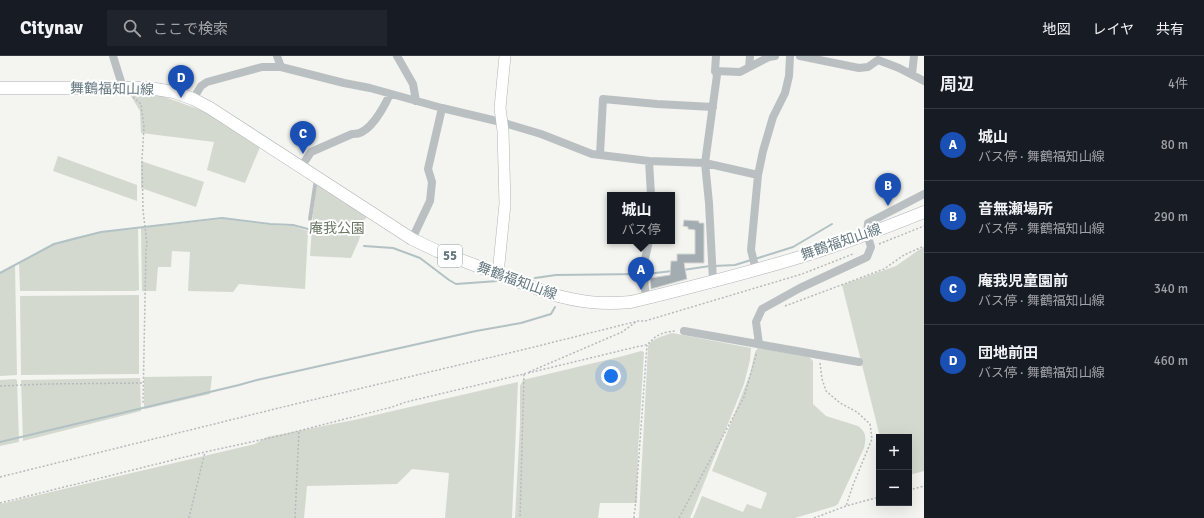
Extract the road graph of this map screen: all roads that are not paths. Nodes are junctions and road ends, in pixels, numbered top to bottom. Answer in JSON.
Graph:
{"nodes":[{"id":1,"x":113,"y":56,"type":"edge"},
{"id":2,"x":277,"y":56,"type":"edge"},
{"id":3,"x":397,"y":56,"type":"edge"},
{"id":4,"x":505,"y":56,"type":"edge"},
{"id":5,"x":716,"y":56,"type":"edge"},
{"id":6,"x":750,"y":56,"type":"edge"},
{"id":7,"x":775,"y":56,"type":"edge"},
{"id":8,"x":790,"y":56,"type":"edge"},
{"id":9,"x":800,"y":56,"type":"edge"},
{"id":10,"x":914,"y":56,"type":"edge"},
{"id":11,"x":281,"y":67,"type":"junction"},
{"id":12,"x":749,"y":67,"type":"junction"},
{"id":13,"x":715,"y":71,"type":"junction"},
{"id":14,"x":912,"y":74,"type":"junction"},
{"id":15,"x":924,"y":81,"type":"edge"},
{"id":16,"x":0,"y":88,"type":"edge"},
{"id":17,"x":123,"y":88,"type":"junction"},
{"id":18,"x":390,"y":94,"type":"junction"},
{"id":19,"x":193,"y":99,"type":"junction"},
{"id":20,"x":416,"y":101,"type":"junction"},
{"id":21,"x":713,"y":106,"type":"junction"},
{"id":22,"x":442,"y":108,"type":"junction"},
{"id":23,"x":501,"y":122,"type":"junction"},
{"id":24,"x":600,"y":154,"type":"junction"},
{"id":25,"x":649,"y":161,"type":"junction"},
{"id":26,"x":705,"y":163,"type":"junction"},
{"id":27,"x":301,"y":168,"type":"junction"},
{"id":28,"x":758,"y":175,"type":"junction"},
{"id":29,"x":316,"y":177,"type":"junction"},
{"id":30,"x":651,"y":192,"type":"edge"},
{"id":31,"x":924,"y":194,"type":"edge"},
{"id":32,"x":924,"y":212,"type":"edge"},
{"id":33,"x":310,"y":220,"type":"dead end"},
{"id":34,"x":867,"y":234,"type":"junction"},
{"id":35,"x":412,"y":239,"type":"junction"},
{"id":36,"x":648,"y":244,"type":"edge"},
{"id":37,"x":756,"y":270,"type":"junction"},
{"id":38,"x":498,"y":274,"type":"junction"},
{"id":39,"x":712,"y":281,"type":"junction"},
{"id":40,"x":646,"y":298,"type":"junction"},
{"id":41,"x":684,"y":331,"type":"road end"},
{"id":42,"x":759,"y":344,"type":"junction"},
{"id":43,"x":859,"y":362,"type":"dead end"}],
"edges":[{"from":1,"to":17,"type":"street"},
{"from":2,"to":11,"type":"street"},
{"from":3,"to":20,"type":"street"},
{"from":4,"to":23,"type":"street"},
{"from":5,"to":13,"type":"street"},
{"from":6,"to":12,"type":"street"},
{"from":7,"to":12,"type":"street"},
{"from":8,"to":28,"type":"street"},
{"from":9,"to":14,"type":"street"},
{"from":10,"to":14,"type":"street"},
{"from":11,"to":18,"type":"street"},
{"from":11,"to":19,"type":"street"},
{"from":12,"to":13,"type":"street"},
{"from":13,"to":21,"type":"street"},
{"from":14,"to":15,"type":"street"},
{"from":16,"to":17,"type":"main road","name":"舞鶴福知山線","number":"55"},
{"from":17,"to":19,"type":"main road","name":"舞鶴福知山線","number":"55"},
{"from":18,"to":20,"type":"street"},
{"from":18,"to":27,"type":"street"},
{"from":19,"to":27,"type":"main road","name":"舞鶴福知山線","number":"55"},
{"from":20,"to":22,"type":"street"},
{"from":21,"to":24,"type":"street"},
{"from":21,"to":26,"type":"street"},
{"from":22,"to":23,"type":"street"},
{"from":22,"to":35,"type":"street"},
{"from":23,"to":24,"type":"street"},
{"from":23,"to":38,"type":"street"},
{"from":24,"to":25,"type":"street"},
{"from":25,"to":26,"type":"street"},
{"from":25,"to":30,"type":"street"},
{"from":26,"to":28,"type":"street"},
{"from":26,"to":39,"type":"street"},
{"from":27,"to":29,"type":"main road","name":"舞鶴福知山線","number":"55"},
{"from":28,"to":37,"type":"street"},
{"from":29,"to":33,"type":"lane"},
{"from":29,"to":35,"type":"main road","name":"舞鶴福知山線","number":"55"},
{"from":31,"to":34,"type":"street"},
{"from":32,"to":34,"type":"main road","name":"舞鶴福知山線","number":"55"},
{"from":34,"to":37,"type":"main road","name":"舞鶴福知山線","number":"55"},
{"from":34,"to":42,"type":"street"},
{"from":35,"to":38,"type":"main road","name":"舞鶴福知山線","number":"55"},
{"from":36,"to":40,"type":"street"},
{"from":37,"to":39,"type":"main road","name":"舞鶴福知山線","number":"55"},
{"from":38,"to":40,"type":"main road","name":"舞鶴福知山線","number":"55"},
{"from":39,"to":40,"type":"main road","name":"舞鶴福知山線","number":"55"},
{"from":41,"to":42,"type":"street"},
{"from":42,"to":43,"type":"street"}]}
